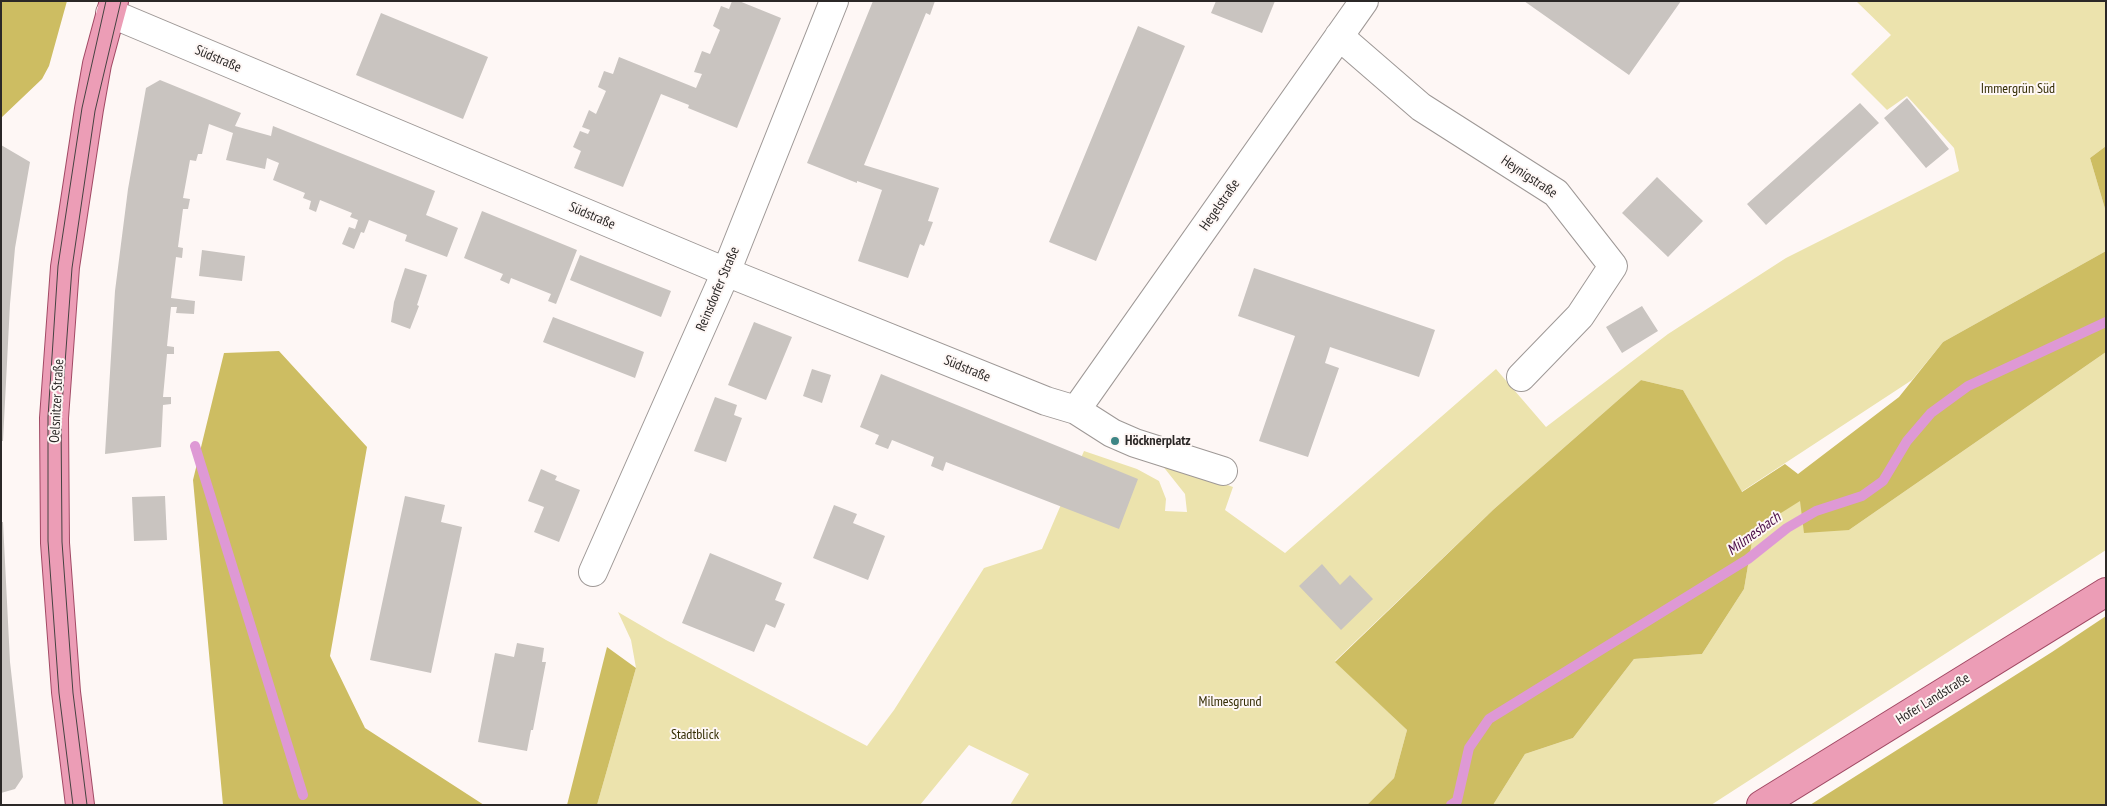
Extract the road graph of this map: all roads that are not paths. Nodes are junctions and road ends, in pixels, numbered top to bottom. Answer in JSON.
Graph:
{"nodes":[{"id":1,"x":834,"y":1,"type":"edge"},
{"id":2,"x":1364,"y":1,"type":"edge"},
{"id":3,"x":112,"y":7,"type":"edge"},
{"id":4,"x":1338,"y":36,"type":"junction"},
{"id":5,"x":726,"y":272,"type":"junction"},
{"id":6,"x":1521,"y":377,"type":"dead end"},
{"id":7,"x":1076,"y":410,"type":"junction"},
{"id":8,"x":1223,"y":471,"type":"dead end"},
{"id":9,"x":593,"y":572,"type":"dead end"},
{"id":10,"x":2106,"y":592,"type":"edge"},
{"id":11,"x":80,"y":805,"type":"edge"},
{"id":12,"x":1761,"y":805,"type":"edge"}],
"edges":[{"from":1,"to":5,"type":"street","name":"Reinsdorfer Straße"},
{"from":2,"to":4,"type":"street","name":"Hegelstraße"},
{"from":3,"to":5,"type":"street","name":"Südstraße"},
{"from":3,"to":11,"type":"main road","name":"Oelsnitzer Straße"},
{"from":4,"to":6,"type":"street","name":"Heynigstraße"},
{"from":4,"to":7,"type":"street","name":"Hegelstraße"},
{"from":5,"to":7,"type":"street","name":"Südstraße"},
{"from":5,"to":9,"type":"street","name":"Reinsdorfer Straße"},
{"from":7,"to":8,"type":"street"},
{"from":10,"to":12,"type":"main road","name":"Hofer Landstraße"}]}
